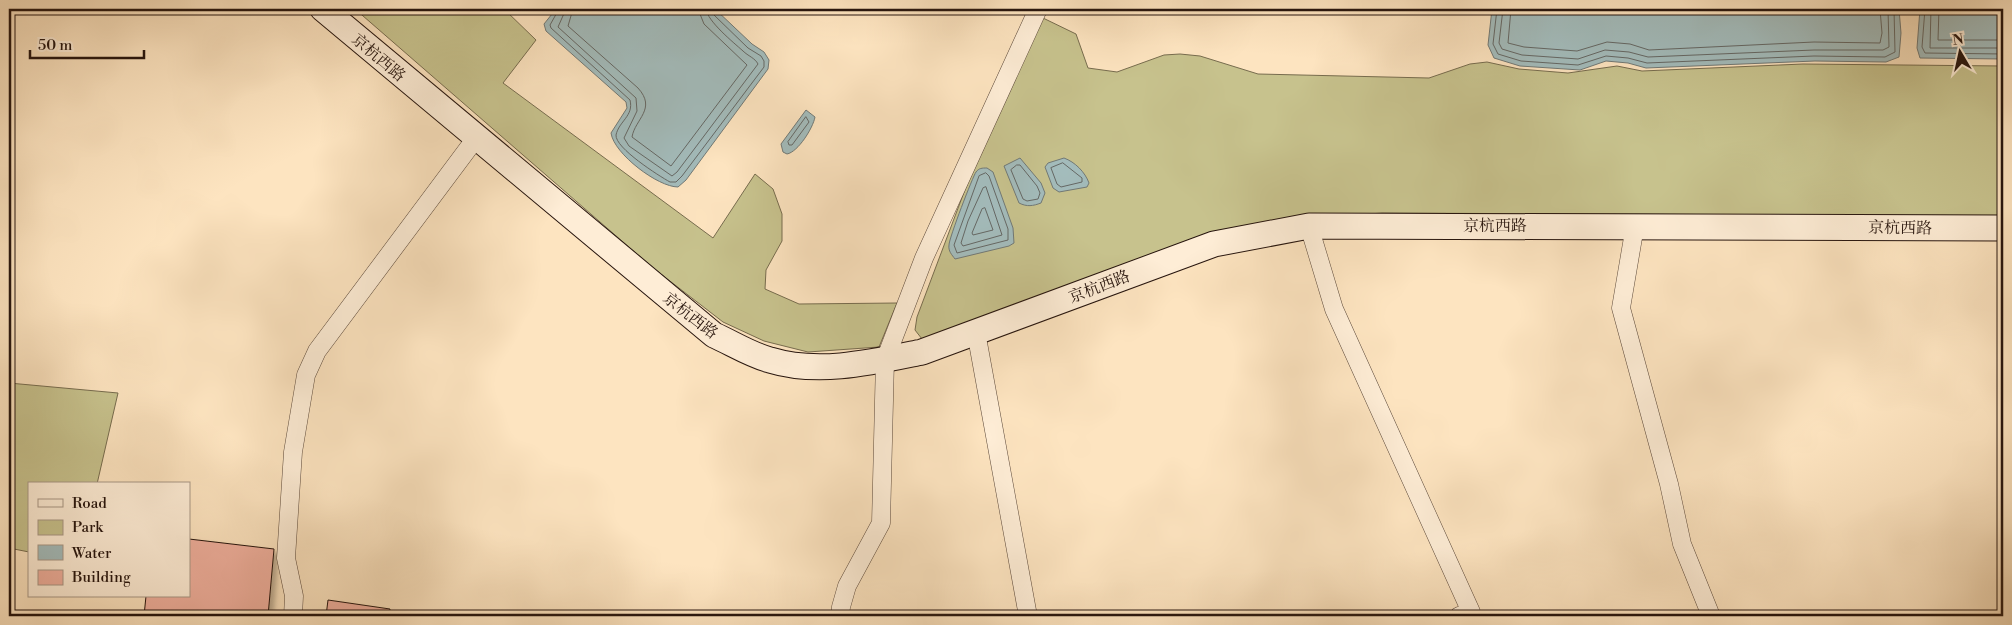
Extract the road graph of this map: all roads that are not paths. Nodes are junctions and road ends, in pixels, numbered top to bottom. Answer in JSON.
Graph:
{"nodes":[{"id":1,"x":323,"y":9,"type":"edge"},
{"id":2,"x":1038,"y":9,"type":"edge"},
{"id":3,"x":476,"y":138,"type":"junction"},
{"id":4,"x":1309,"y":226,"type":"junction"},
{"id":5,"x":1635,"y":226,"type":"junction"},
{"id":6,"x":2003,"y":228,"type":"edge"},
{"id":7,"x":976,"y":332,"type":"junction"},
{"id":8,"x":885,"y":360,"type":"junction"},
{"id":9,"x":293,"y":616,"type":"edge"},
{"id":10,"x":840,"y":616,"type":"edge"},
{"id":11,"x":1028,"y":616,"type":"edge"},
{"id":12,"x":1459,"y":616,"type":"edge"},
{"id":13,"x":1711,"y":616,"type":"edge"}],
"edges":[{"from":1,"to":3,"type":"main road","name":"京杭西路"},
{"from":2,"to":8,"type":"street"},
{"from":3,"to":8,"type":"main road","name":"京杭西路"},
{"from":3,"to":9,"type":"street"},
{"from":4,"to":5,"type":"main road","name":"京杭西路"},
{"from":4,"to":7,"type":"main road","name":"京杭西路"},
{"from":4,"to":12,"type":"street"},
{"from":5,"to":6,"type":"main road","name":"京杭西路"},
{"from":5,"to":13,"type":"street"},
{"from":7,"to":8,"type":"main road","name":"京杭西路"},
{"from":7,"to":11,"type":"street"},
{"from":8,"to":10,"type":"street"}]}
